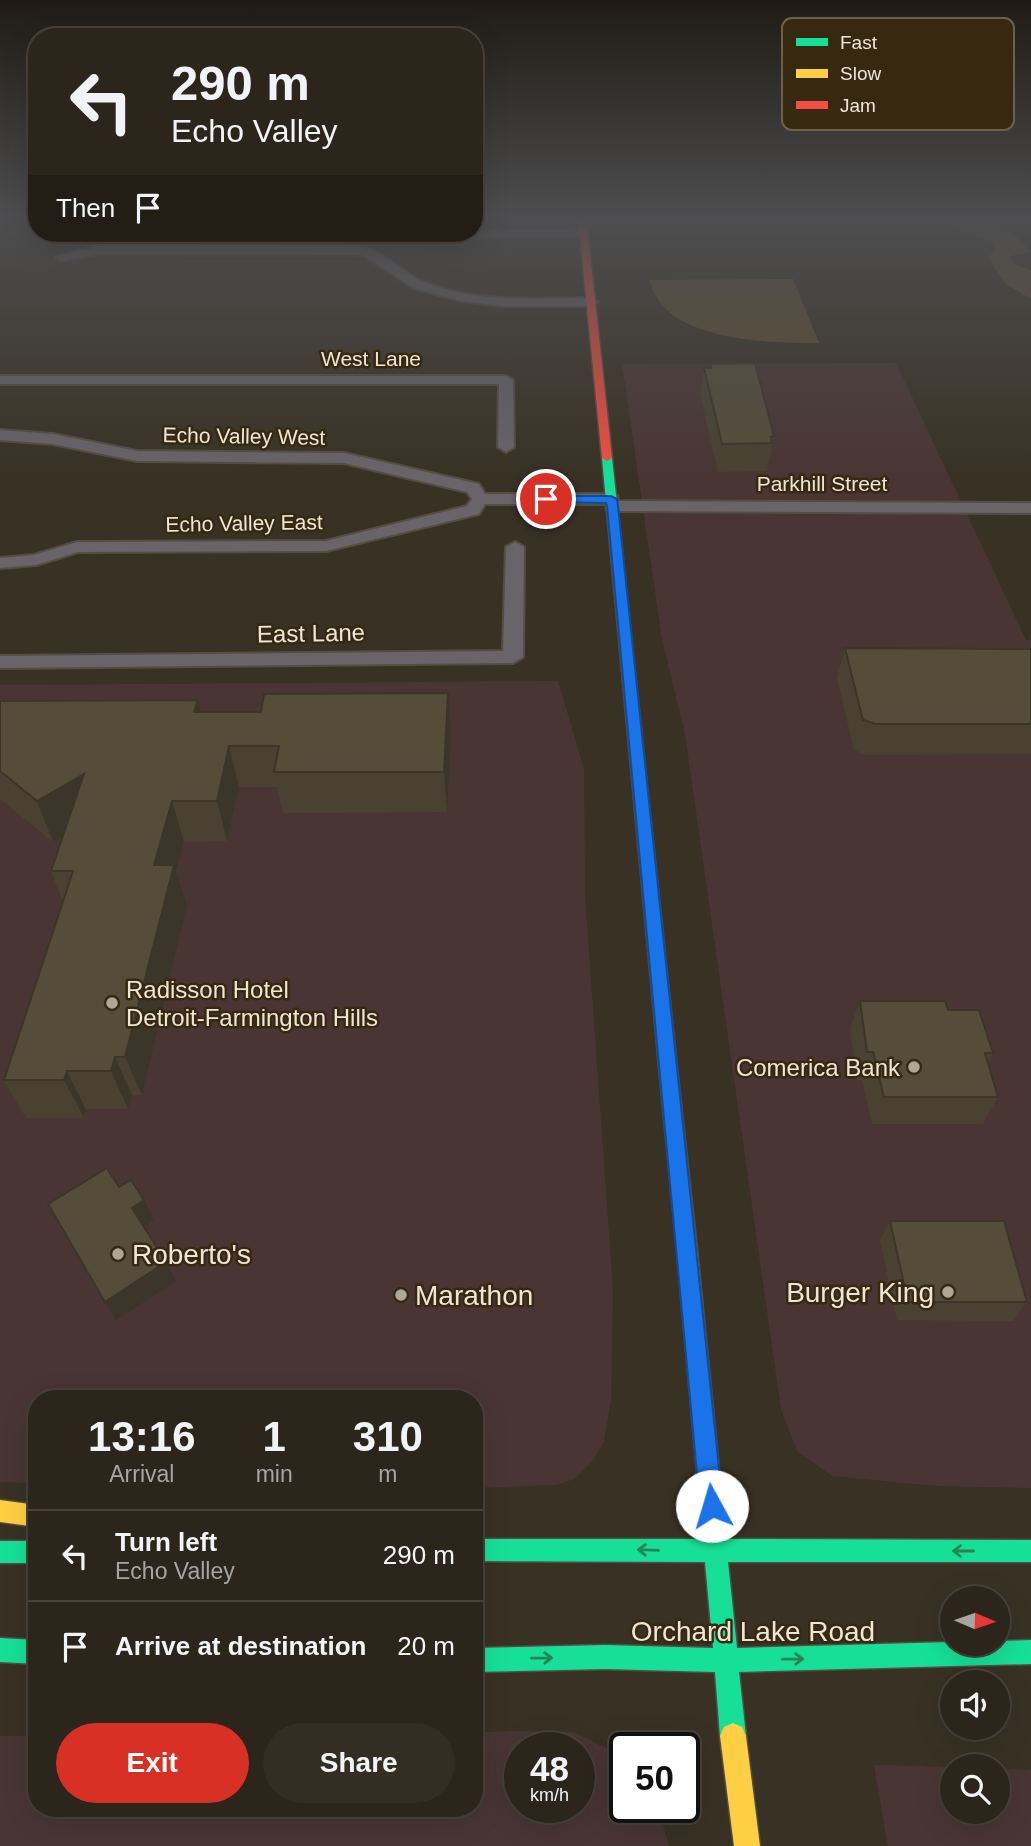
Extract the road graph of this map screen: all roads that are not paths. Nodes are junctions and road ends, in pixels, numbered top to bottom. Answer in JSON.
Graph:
{"nodes":[{"id":1,"x":591,"y":302,"type":"edge"},
{"id":2,"x":0,"y":380,"type":"edge"},
{"id":3,"x":0,"y":435,"type":"edge"},
{"id":4,"x":506,"y":447,"type":"dead end"},
{"id":5,"x":480,"y":499,"type":"junction"},
{"id":6,"x":612,"y":503,"type":"junction"},
{"id":7,"x":1031,"y":508,"type":"edge"},
{"id":8,"x":515,"y":547,"type":"dead end"},
{"id":9,"x":0,"y":563,"type":"edge"},
{"id":10,"x":0,"y":662,"type":"edge"},
{"id":11,"x":0,"y":1511,"type":"edge"},
{"id":12,"x":28,"y":1515,"type":"edge"},
{"id":13,"x":483,"y":1550,"type":"edge"},
{"id":14,"x":1031,"y":1551,"type":"edge"},
{"id":15,"x":0,"y":1552,"type":"edge"},
{"id":16,"x":28,"y":1552,"type":"edge"},
{"id":17,"x":716,"y":1552,"type":"junction"},
{"id":18,"x":0,"y":1650,"type":"edge"},
{"id":19,"x":1031,"y":1651,"type":"edge"},
{"id":20,"x":28,"y":1652,"type":"edge"},
{"id":21,"x":483,"y":1660,"type":"edge"},
{"id":22,"x":724,"y":1660,"type":"junction"},
{"id":23,"x":747,"y":1846,"type":"edge"}],
"edges":[{"from":1,"to":6,"type":"main road"},
{"from":2,"to":4,"type":"street","name":"West Lane"},
{"from":3,"to":5,"type":"street","name":"Echo Valley West"},
{"from":5,"to":6,"type":"street","name":"Parkhill Street"},
{"from":5,"to":9,"type":"street","name":"Echo Valley East"},
{"from":6,"to":7,"type":"street","name":"Parkhill Street"},
{"from":6,"to":17,"type":"main road"},
{"from":8,"to":10,"type":"street","name":"East Lane"},
{"from":11,"to":12,"type":"main road"},
{"from":17,"to":13,"type":"main road","one_way":true},
{"from":14,"to":17,"type":"main road","one_way":true},
{"from":15,"to":16,"type":"main road"},
{"from":17,"to":22,"type":"main road"},
{"from":18,"to":20,"type":"main road"},
{"from":22,"to":19,"type":"main road","name":"Orchard Lake Road","one_way":true},
{"from":21,"to":22,"type":"main road","name":"Orchard Lake Road","one_way":true},
{"from":22,"to":23,"type":"main road"}]}
